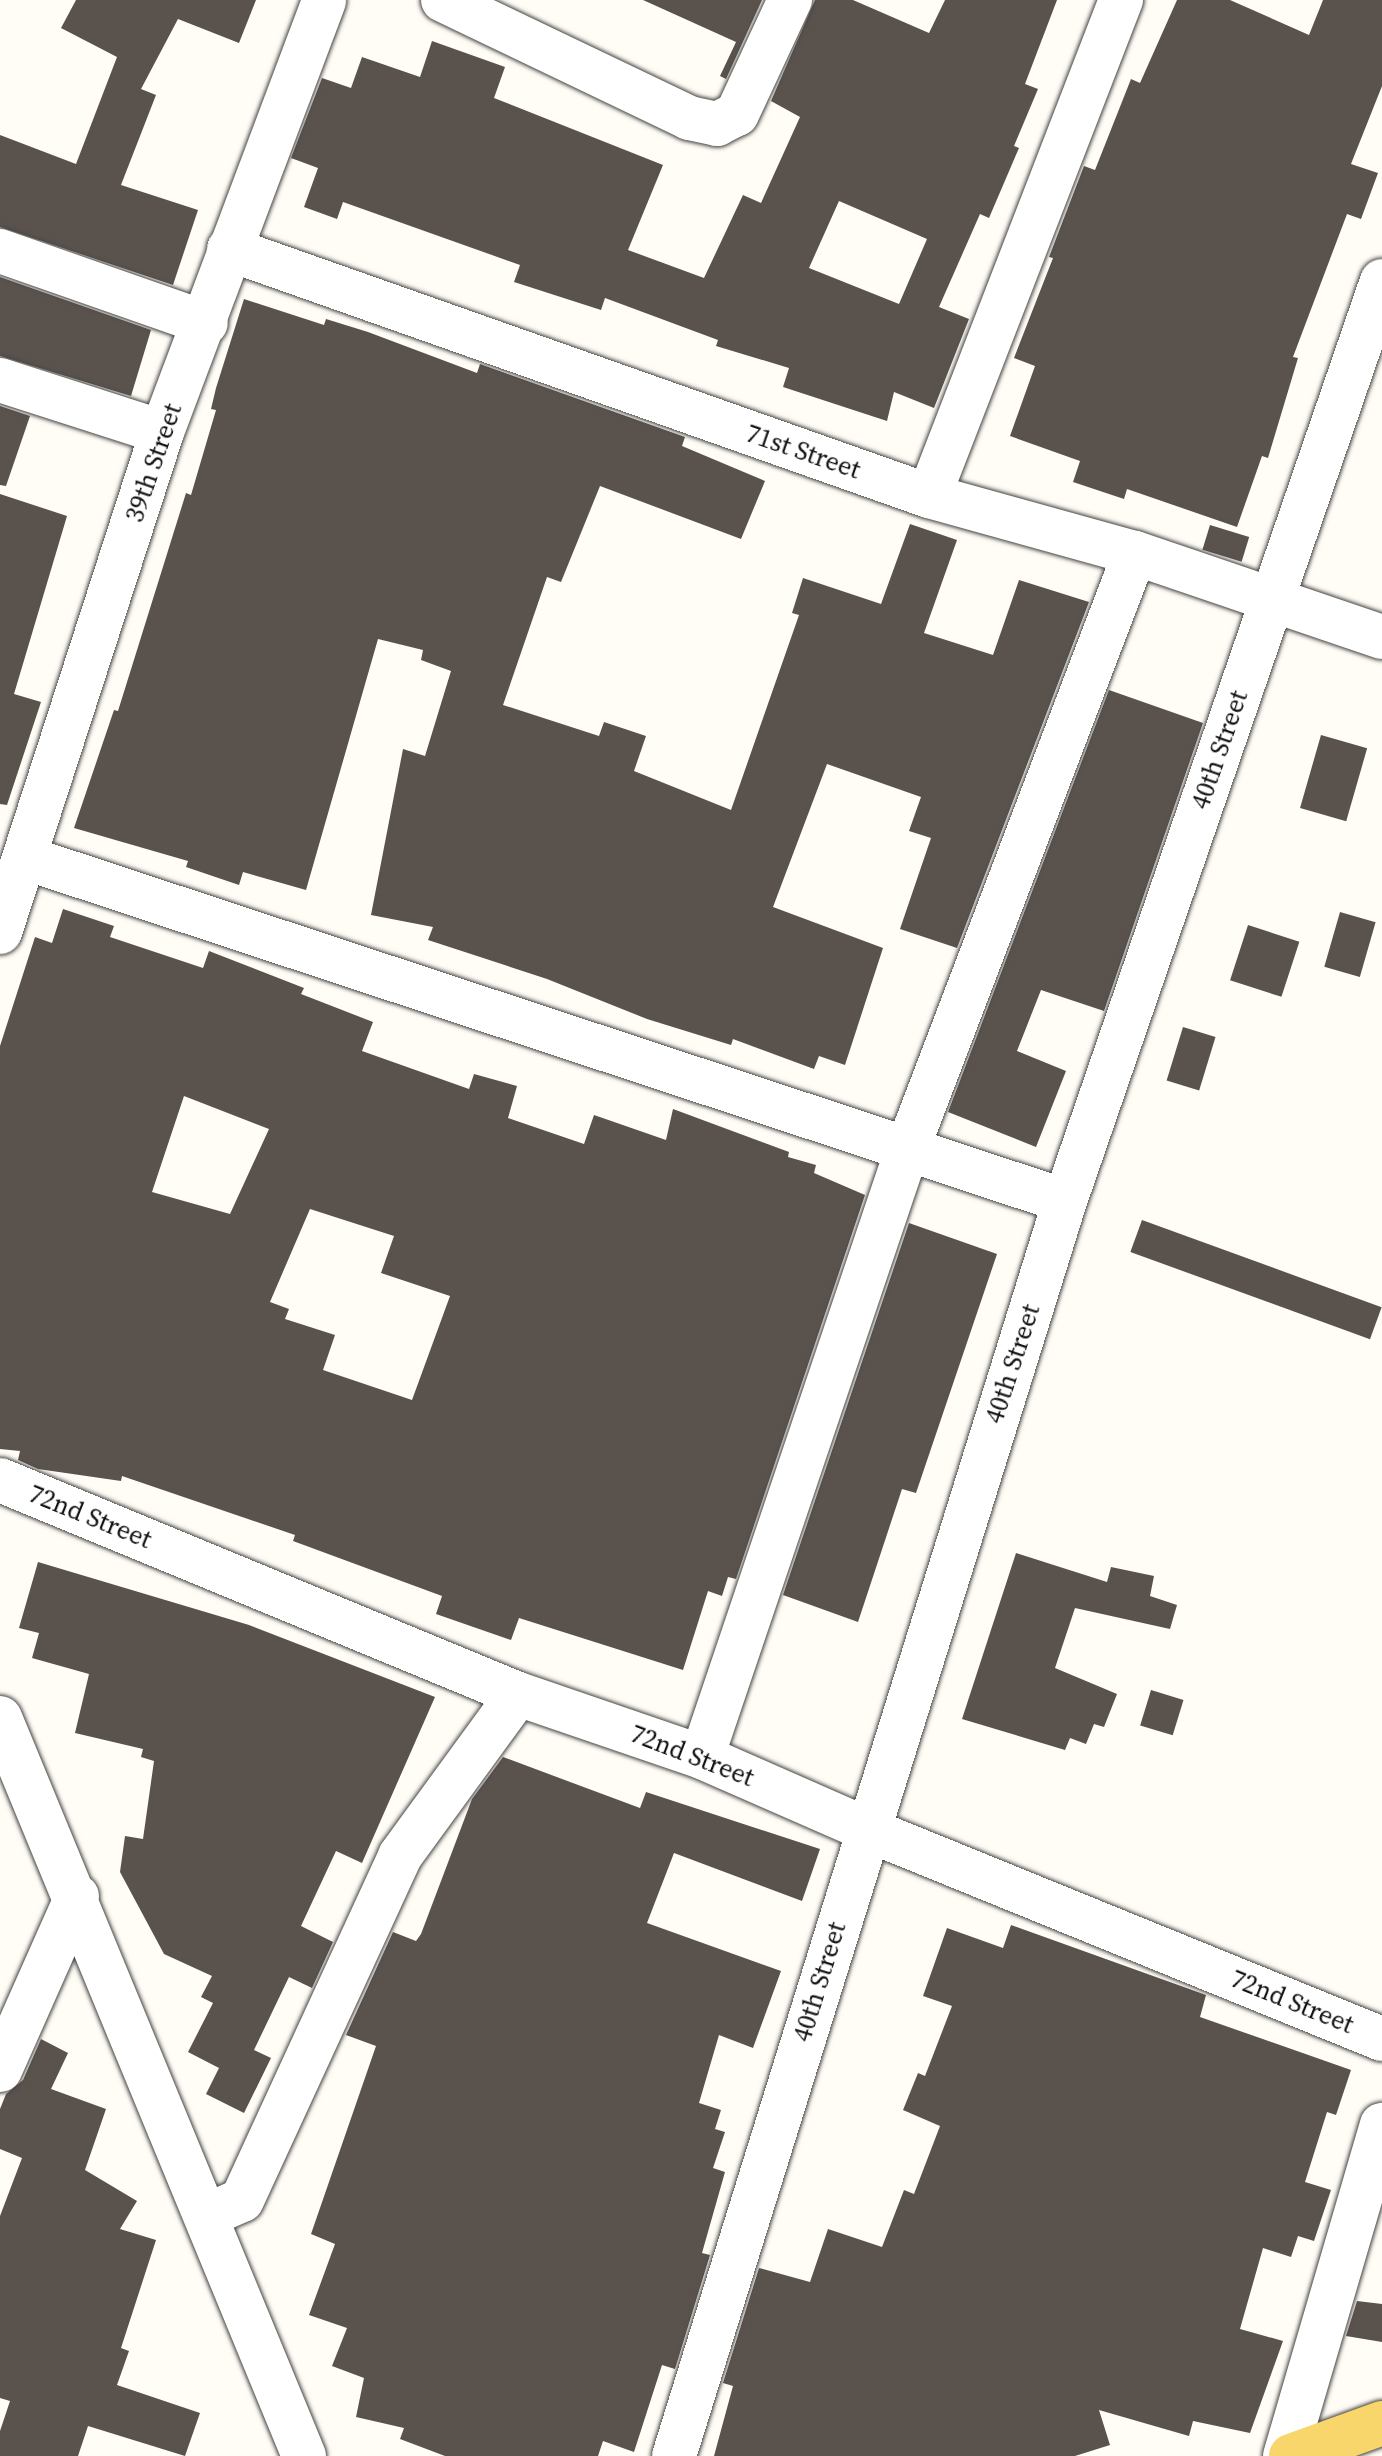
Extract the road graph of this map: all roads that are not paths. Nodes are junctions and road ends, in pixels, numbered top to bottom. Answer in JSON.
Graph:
{"nodes":[{"id":1,"x":324,"y":0,"type":"edge"},
{"id":2,"x":443,"y":0,"type":"edge"},
{"id":3,"x":790,"y":0,"type":"edge"},
{"id":4,"x":1121,"y":0,"type":"edge"},
{"id":5,"x":229,"y":249,"type":"junction"},
{"id":6,"x":0,"y":251,"type":"edge"},
{"id":7,"x":1382,"y":281,"type":"edge"},
{"id":8,"x":206,"y":323,"type":"junction"},
{"id":9,"x":0,"y":380,"type":"edge"},
{"id":10,"x":162,"y":432,"type":"junction"},
{"id":11,"x":929,"y":496,"type":"junction"},
{"id":12,"x":1135,"y":553,"type":"junction"},
{"id":13,"x":1272,"y":600,"type":"junction"},
{"id":14,"x":1382,"y":637,"type":"edge"},
{"id":15,"x":26,"y":858,"type":"junction"},
{"id":16,"x":0,"y":932,"type":"edge"},
{"id":17,"x":907,"y":1150,"type":"junction"},
{"id":18,"x":1065,"y":1201,"type":"junction"},
{"id":19,"x":0,"y":1480,"type":"edge"},
{"id":20,"x":518,"y":1694,"type":"junction"},
{"id":21,"x":0,"y":1718,"type":"edge"},
{"id":22,"x":702,"y":1757,"type":"junction"},
{"id":23,"x":866,"y":1829,"type":"junction"},
{"id":24,"x":77,"y":1896,"type":"junction"},
{"id":25,"x":1382,"y":2039,"type":"edge"},
{"id":26,"x":0,"y":2070,"type":"edge"},
{"id":27,"x":1382,"y":2125,"type":"edge"},
{"id":28,"x":206,"y":2216,"type":"junction"},
{"id":29,"x":1382,"y":2423,"type":"edge"},
{"id":30,"x":304,"y":2456,"type":"edge"},
{"id":31,"x":674,"y":2456,"type":"edge"},
{"id":32,"x":1285,"y":2456,"type":"edge"},
{"id":33,"x":1291,"y":2456,"type":"edge"}],
"edges":[{"from":1,"to":5,"type":"street","name":"39th Street"},
{"from":2,"to":3,"type":"street"},
{"from":4,"to":11,"type":"street"},
{"from":5,"to":8,"type":"street","name":"39th Street"},
{"from":5,"to":11,"type":"street","name":"71st Street"},
{"from":6,"to":8,"type":"street"},
{"from":7,"to":13,"type":"street","name":"40th Street"},
{"from":8,"to":10,"type":"street","name":"39th Street"},
{"from":9,"to":10,"type":"street"},
{"from":10,"to":15,"type":"street","name":"39th Street"},
{"from":11,"to":12,"type":"street","name":"71st Street"},
{"from":12,"to":13,"type":"street","name":"71st Street"},
{"from":12,"to":17,"type":"street"},
{"from":13,"to":14,"type":"street","name":"71st Street"},
{"from":13,"to":18,"type":"street","name":"40th Street"},
{"from":15,"to":16,"type":"street","name":"39th Street"},
{"from":15,"to":17,"type":"street"},
{"from":17,"to":18,"type":"street"},
{"from":17,"to":22,"type":"street"},
{"from":18,"to":23,"type":"street","name":"40th Street"},
{"from":19,"to":20,"type":"street","name":"72nd Street"},
{"from":20,"to":22,"type":"street","name":"72nd Street"},
{"from":20,"to":28,"type":"street"},
{"from":21,"to":24,"type":"street"},
{"from":22,"to":23,"type":"street","name":"72nd Street"},
{"from":23,"to":25,"type":"street","name":"72nd Street"},
{"from":23,"to":31,"type":"street","name":"40th Street"},
{"from":24,"to":26,"type":"street"},
{"from":24,"to":28,"type":"street"},
{"from":27,"to":32,"type":"street"},
{"from":28,"to":30,"type":"street"},
{"from":29,"to":33,"type":"main road"}]}
